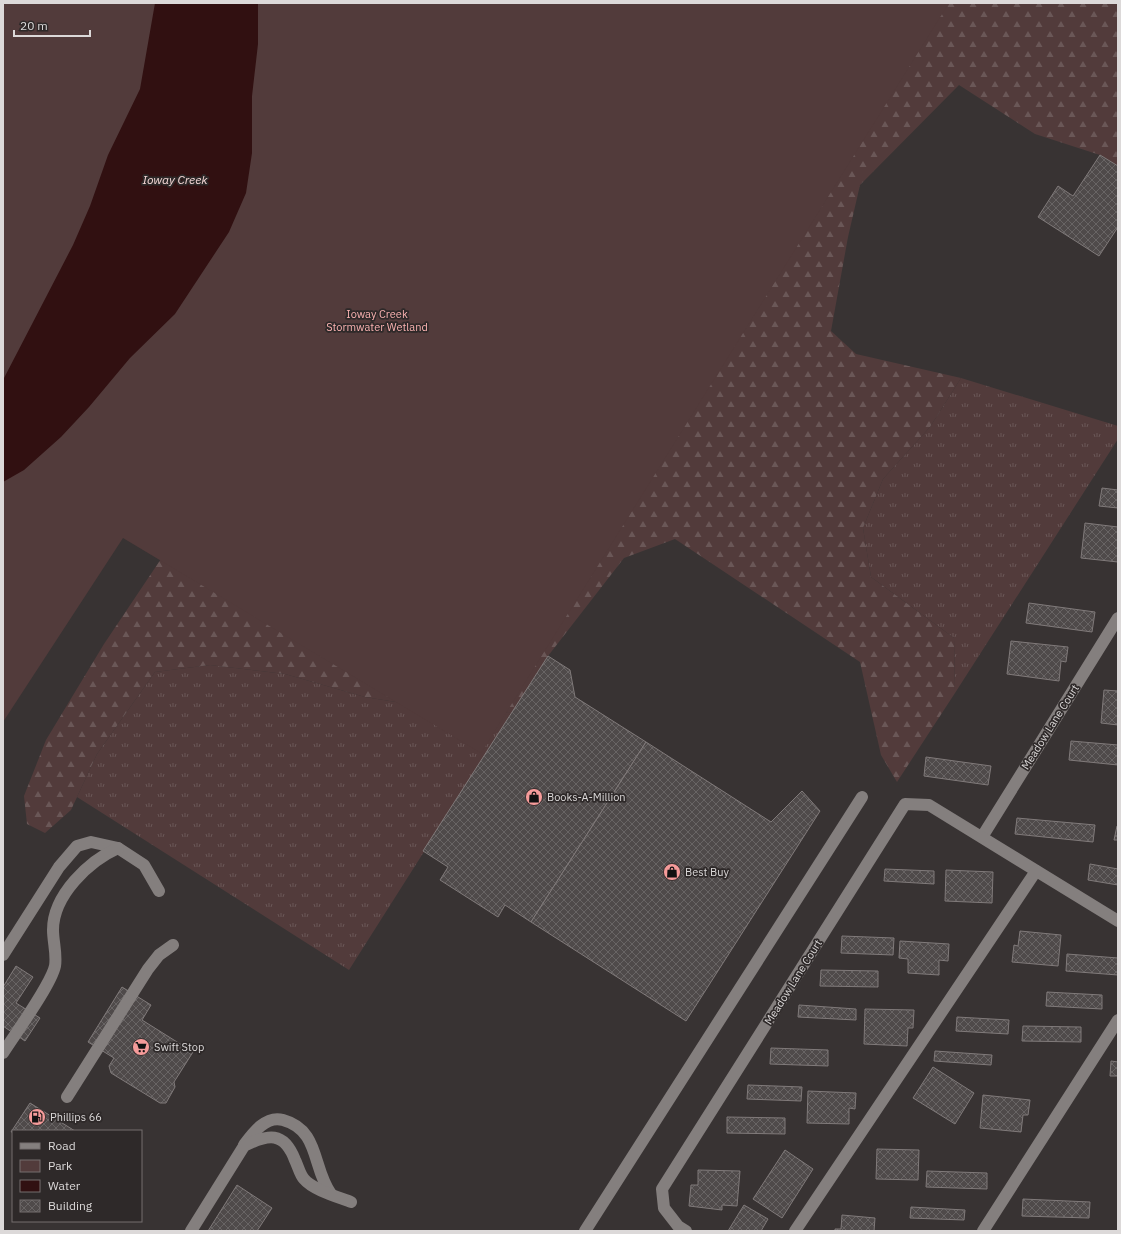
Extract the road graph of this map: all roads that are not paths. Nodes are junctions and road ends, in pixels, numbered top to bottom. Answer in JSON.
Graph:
{"nodes":[{"id":1,"x":1118,"y":618,"type":"edge"},
{"id":2,"x":862,"y":797,"type":"dead end"},
{"id":3,"x":982,"y":837,"type":"junction"},
{"id":4,"x":118,"y":848,"type":"junction"},
{"id":5,"x":1036,"y":871,"type":"junction"},
{"id":6,"x":159,"y":890,"type":"dead end"},
{"id":7,"x":1118,"y":921,"type":"edge"},
{"id":8,"x":173,"y":945,"type":"dead end"},
{"id":9,"x":3,"y":955,"type":"edge"},
{"id":10,"x":1118,"y":1020,"type":"edge"},
{"id":11,"x":3,"y":1052,"type":"edge"},
{"id":12,"x":67,"y":1097,"type":"dead end"},
{"id":13,"x":244,"y":1146,"type":"junction"},
{"id":14,"x":331,"y":1194,"type":"junction"},
{"id":15,"x":352,"y":1202,"type":"dead end"},
{"id":16,"x":191,"y":1231,"type":"edge"},
{"id":17,"x":585,"y":1231,"type":"edge"},
{"id":18,"x":686,"y":1231,"type":"edge"},
{"id":19,"x":795,"y":1231,"type":"edge"},
{"id":20,"x":983,"y":1231,"type":"edge"}],
"edges":[{"from":1,"to":3,"type":"street","name":"Meadow Lane Court"},
{"from":2,"to":17,"type":"street"},
{"from":3,"to":5,"type":"street","name":"Meadow Lane Court"},
{"from":3,"to":18,"type":"street","name":"Meadow Lane Court"},
{"from":4,"to":6,"type":"street"},
{"from":4,"to":9,"type":"street"},
{"from":4,"to":11,"type":"street"},
{"from":5,"to":7,"type":"street","name":"Meadow Lane Court"},
{"from":5,"to":19,"type":"street"},
{"from":8,"to":12,"type":"street"},
{"from":10,"to":20,"type":"street"},
{"from":13,"to":14,"type":"street"},
{"from":13,"to":14,"type":"street"},
{"from":13,"to":16,"type":"street"},
{"from":14,"to":15,"type":"street"}]}
